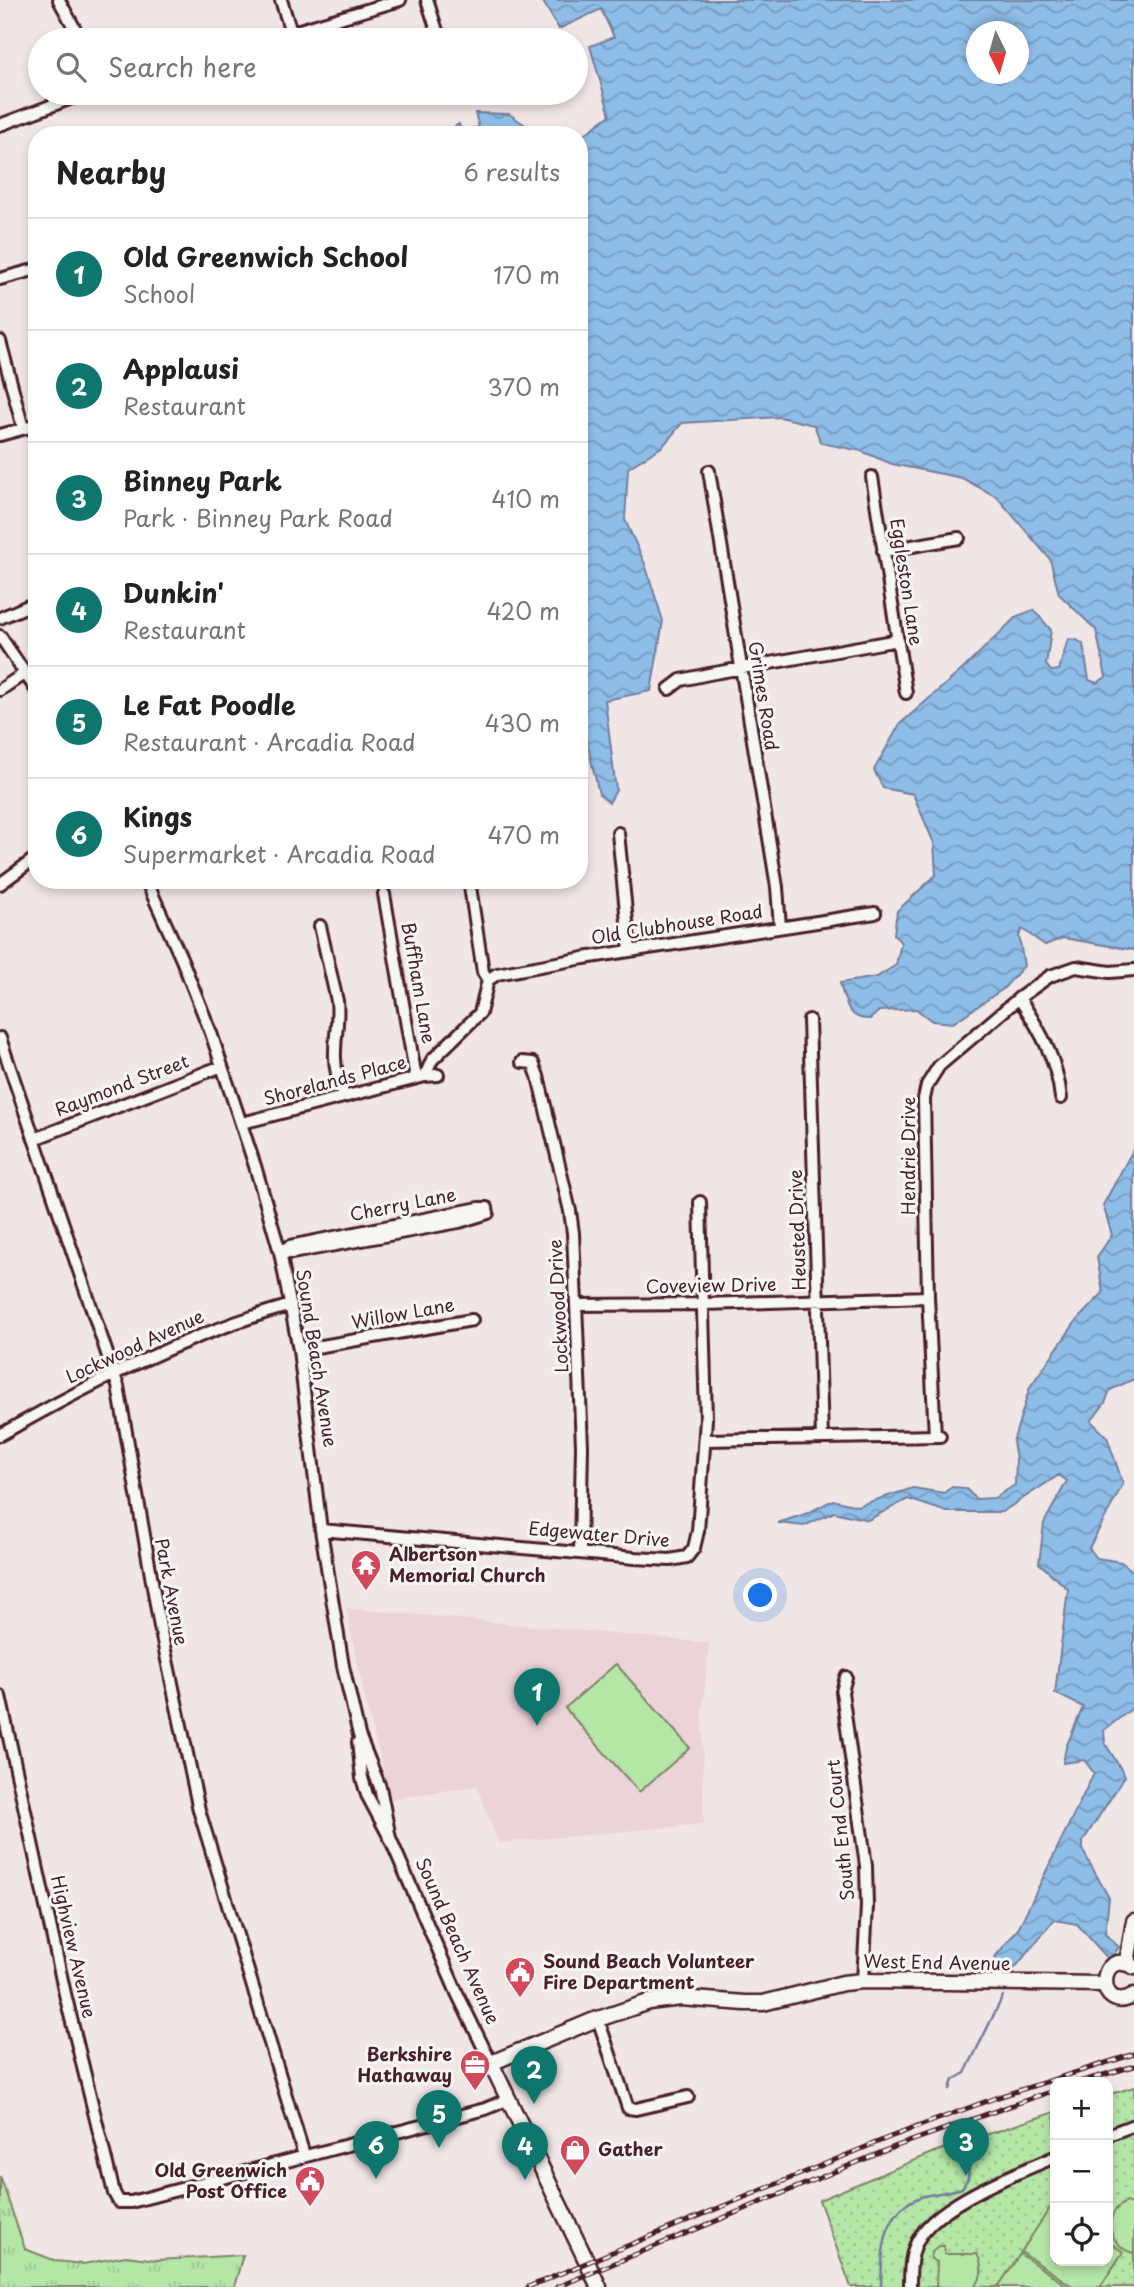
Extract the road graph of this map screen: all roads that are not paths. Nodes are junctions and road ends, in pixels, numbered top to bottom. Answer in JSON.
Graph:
{"nodes":[{"id":1,"x":59,"y":0,"type":"edge"},
{"id":2,"x":281,"y":0,"type":"edge"},
{"id":3,"x":400,"y":0,"type":"edge"},
{"id":4,"x":427,"y":0,"type":"edge"},
{"id":5,"x":74,"y":28,"type":"edge"},
{"id":6,"x":290,"y":28,"type":"edge"},
{"id":7,"x":305,"y":28,"type":"edge"},
{"id":8,"x":436,"y":28,"type":"edge"},
{"id":9,"x":53,"y":105,"type":"edge"},
{"id":10,"x":0,"y":125,"type":"edge"},
{"id":11,"x":28,"y":271,"type":"edge"},
{"id":12,"x":0,"y":279,"type":"edge"},
{"id":13,"x":0,"y":341,"type":"edge"},
{"id":14,"x":28,"y":427,"type":"edge"},
{"id":15,"x":23,"y":428,"type":"junction"},
{"id":16,"x":0,"y":435,"type":"edge"},
{"id":17,"x":709,"y":471,"type":"dead end"},
{"id":18,"x":872,"y":477,"type":"dead end"},
{"id":19,"x":960,"y":538,"type":"dead end"},
{"id":20,"x":883,"y":551,"type":"junction"},
{"id":21,"x":28,"y":605,"type":"edge"},
{"id":22,"x":0,"y":618,"type":"edge"},
{"id":23,"x":0,"y":636,"type":"edge"},
{"id":24,"x":898,"y":640,"type":"junction"},
{"id":25,"x":740,"y":669,"type":"junction"},
{"id":26,"x":25,"y":673,"type":"junction"},
{"id":27,"x":28,"y":678,"type":"edge"},
{"id":28,"x":669,"y":689,"type":"dead end"},
{"id":29,"x":0,"y":690,"type":"edge"},
{"id":30,"x":906,"y":693,"type":"dead end"},
{"id":31,"x":618,"y":833,"type":"dead end"},
{"id":32,"x":28,"y":864,"type":"edge"},
{"id":33,"x":0,"y":884,"type":"edge"},
{"id":34,"x":150,"y":889,"type":"edge"},
{"id":35,"x":470,"y":889,"type":"edge"},
{"id":36,"x":384,"y":894,"type":"dead end"},
{"id":37,"x":874,"y":913,"type":"dead end"},
{"id":38,"x":320,"y":926,"type":"dead end"},
{"id":39,"x":780,"y":927,"type":"junction"},
{"id":40,"x":630,"y":951,"type":"junction"},
{"id":41,"x":1134,"y":970,"type":"edge"},
{"id":42,"x":488,"y":980,"type":"junction"},
{"id":43,"x":1018,"y":998,"type":"junction"},
{"id":44,"x":809,"y":1020,"type":"dead end"},
{"id":45,"x":0,"y":1038,"type":"edge"},
{"id":46,"x":527,"y":1063,"type":"dead end"},
{"id":47,"x":222,"y":1066,"type":"junction"},
{"id":48,"x":438,"y":1075,"type":"dead end"},
{"id":49,"x":420,"y":1077,"type":"junction"},
{"id":50,"x":344,"y":1096,"type":"junction"},
{"id":51,"x":1061,"y":1098,"type":"dead end"},
{"id":52,"x":242,"y":1123,"type":"junction"},
{"id":53,"x":34,"y":1139,"type":"junction"},
{"id":54,"x":700,"y":1202,"type":"dead end"},
{"id":55,"x":280,"y":1252,"type":"junction"},
{"id":56,"x":928,"y":1297,"type":"junction"},
{"id":57,"x":818,"y":1301,"type":"junction"},
{"id":58,"x":704,"y":1304,"type":"junction"},
{"id":59,"x":291,"y":1305,"type":"junction"},
{"id":60,"x":578,"y":1305,"type":"junction"},
{"id":61,"x":472,"y":1320,"type":"dead end"},
{"id":62,"x":299,"y":1350,"type":"junction"},
{"id":63,"x":114,"y":1373,"type":"junction"},
{"id":64,"x":0,"y":1435,"type":"edge"},
{"id":65,"x":821,"y":1438,"type":"junction"},
{"id":66,"x":705,"y":1440,"type":"junction"},
{"id":67,"x":321,"y":1530,"type":"junction"},
{"id":68,"x":580,"y":1552,"type":"junction"},
{"id":69,"x":846,"y":1676,"type":"dead end"},
{"id":70,"x":0,"y":1696,"type":"edge"},
{"id":71,"x":359,"y":1735,"type":"junction"},
{"id":72,"x":376,"y":1780,"type":"junction"},
{"id":73,"x":364,"y":1787,"type":"junction"},
{"id":74,"x":377,"y":1799,"type":"junction"},
{"id":75,"x":1134,"y":1921,"type":"edge"},
{"id":76,"x":1131,"y":1965,"type":"edge"},
{"id":77,"x":863,"y":1980,"type":"junction"},
{"id":78,"x":1104,"y":1984,"type":"junction"},
{"id":79,"x":1134,"y":1996,"type":"edge"},
{"id":80,"x":598,"y":2019,"type":"junction"},
{"id":81,"x":491,"y":2063,"type":"junction"},
{"id":82,"x":688,"y":2097,"type":"dead end"},
{"id":83,"x":509,"y":2099,"type":"junction"},
{"id":84,"x":1134,"y":2125,"type":"edge"},
{"id":85,"x":1113,"y":2133,"type":"edge"},
{"id":86,"x":304,"y":2155,"type":"junction"},
{"id":87,"x":1050,"y":2159,"type":"edge"},
{"id":88,"x":599,"y":2287,"type":"edge"},
{"id":89,"x":910,"y":2287,"type":"edge"}],
"edges":[{"from":1,"to":5,"type":"street"},
{"from":2,"to":6,"type":"street"},
{"from":3,"to":7,"type":"street"},
{"from":4,"to":8,"type":"street"},
{"from":9,"to":10,"type":"street"},
{"from":11,"to":12,"type":"street"},
{"from":13,"to":15,"type":"street"},
{"from":14,"to":15,"type":"street"},
{"from":15,"to":16,"type":"street"},
{"from":17,"to":25,"type":"street","name":"Grimes Road"},
{"from":18,"to":20,"type":"street","name":"Eggleston Lane"},
{"from":19,"to":20,"type":"street"},
{"from":20,"to":24,"type":"street","name":"Eggleston Lane"},
{"from":21,"to":22,"type":"street"},
{"from":23,"to":26,"type":"street"},
{"from":24,"to":25,"type":"street"},
{"from":24,"to":30,"type":"street","name":"Eggleston Lane"},
{"from":25,"to":28,"type":"street"},
{"from":25,"to":39,"type":"street","name":"Grimes Road"},
{"from":26,"to":27,"type":"street"},
{"from":26,"to":29,"type":"street"},
{"from":31,"to":40,"type":"street"},
{"from":32,"to":33,"type":"street"},
{"from":34,"to":47,"type":"street","name":"Sound Beach Avenue"},
{"from":35,"to":42,"type":"street"},
{"from":36,"to":49,"type":"street","name":"Buffham Lane"},
{"from":37,"to":39,"type":"street","name":"Old Clubhouse Road"},
{"from":38,"to":50,"type":"street"},
{"from":39,"to":40,"type":"street","name":"Old Clubhouse Road"},
{"from":40,"to":42,"type":"street","name":"Old Clubhouse Road"},
{"from":41,"to":43,"type":"street","name":"Hendrie Drive"},
{"from":42,"to":49,"type":"street"},
{"from":43,"to":51,"type":"street"},
{"from":43,"to":56,"type":"street","name":"Hendrie Drive"},
{"from":44,"to":57,"type":"street","name":"Heusted Drive"},
{"from":45,"to":53,"type":"street","name":"Park Avenue"},
{"from":46,"to":60,"type":"street","name":"Lockwood Drive"},
{"from":47,"to":52,"type":"street","name":"Sound Beach Avenue"},
{"from":47,"to":53,"type":"street","name":"Raymond Street"},
{"from":48,"to":49,"type":"street","name":"Shorelands Place"},
{"from":49,"to":50,"type":"street","name":"Shorelands Place"},
{"from":50,"to":52,"type":"street","name":"Shorelands Place"},
{"from":52,"to":55,"type":"street","name":"Sound Beach Avenue"},
{"from":53,"to":63,"type":"street","name":"Park Avenue"},
{"from":54,"to":58,"type":"street"},
{"from":55,"to":55,"type":"street","name":"Cherry Lane"},
{"from":55,"to":59,"type":"street","name":"Sound Beach Avenue"},
{"from":56,"to":57,"type":"street","name":"Coveview Drive"},
{"from":56,"to":65,"type":"street","name":"Hendrie Drive"},
{"from":57,"to":58,"type":"street","name":"Coveview Drive"},
{"from":57,"to":65,"type":"street","name":"Heusted Drive"},
{"from":58,"to":60,"type":"street","name":"Coveview Drive"},
{"from":58,"to":66,"type":"street"},
{"from":59,"to":62,"type":"street","name":"Sound Beach Avenue"},
{"from":59,"to":63,"type":"street","name":"Lockwood Avenue"},
{"from":60,"to":68,"type":"street","name":"Lockwood Drive"},
{"from":61,"to":62,"type":"street","name":"Willow Lane"},
{"from":62,"to":67,"type":"street","name":"Sound Beach Avenue"},
{"from":63,"to":64,"type":"street","name":"Lockwood Avenue"},
{"from":63,"to":86,"type":"street","name":"Park Avenue"},
{"from":65,"to":66,"type":"street"},
{"from":66,"to":68,"type":"street","name":"Edgewater Drive"},
{"from":67,"to":68,"type":"street","name":"Edgewater Drive"},
{"from":67,"to":71,"type":"street","name":"Sound Beach Avenue"},
{"from":69,"to":77,"type":"street","name":"South End Court"},
{"from":70,"to":86,"type":"street","name":"Highview Avenue"},
{"from":71,"to":72,"type":"street","name":"Sound Beach Avenue"},
{"from":71,"to":73,"type":"street","name":"Sound Beach Avenue"},
{"from":72,"to":73,"type":"street"},
{"from":72,"to":74,"type":"street","name":"Sound Beach Avenue"},
{"from":73,"to":74,"type":"street","name":"Sound Beach Avenue"},
{"from":74,"to":81,"type":"street","name":"Sound Beach Avenue"},
{"from":75,"to":76,"type":"street"},
{"from":76,"to":78,"type":"street"},
{"from":77,"to":78,"type":"street","name":"West End Avenue"},
{"from":77,"to":80,"type":"street","name":"West End Avenue"},
{"from":78,"to":79,"type":"street"},
{"from":80,"to":81,"type":"street","name":"West End Avenue"},
{"from":80,"to":82,"type":"street"},
{"from":81,"to":83,"type":"street","name":"Sound Beach Avenue"},
{"from":83,"to":86,"type":"street"},
{"from":83,"to":88,"type":"street","name":"Sound Beach Avenue"},
{"from":84,"to":85,"type":"street"},
{"from":87,"to":89,"type":"street"}]}
